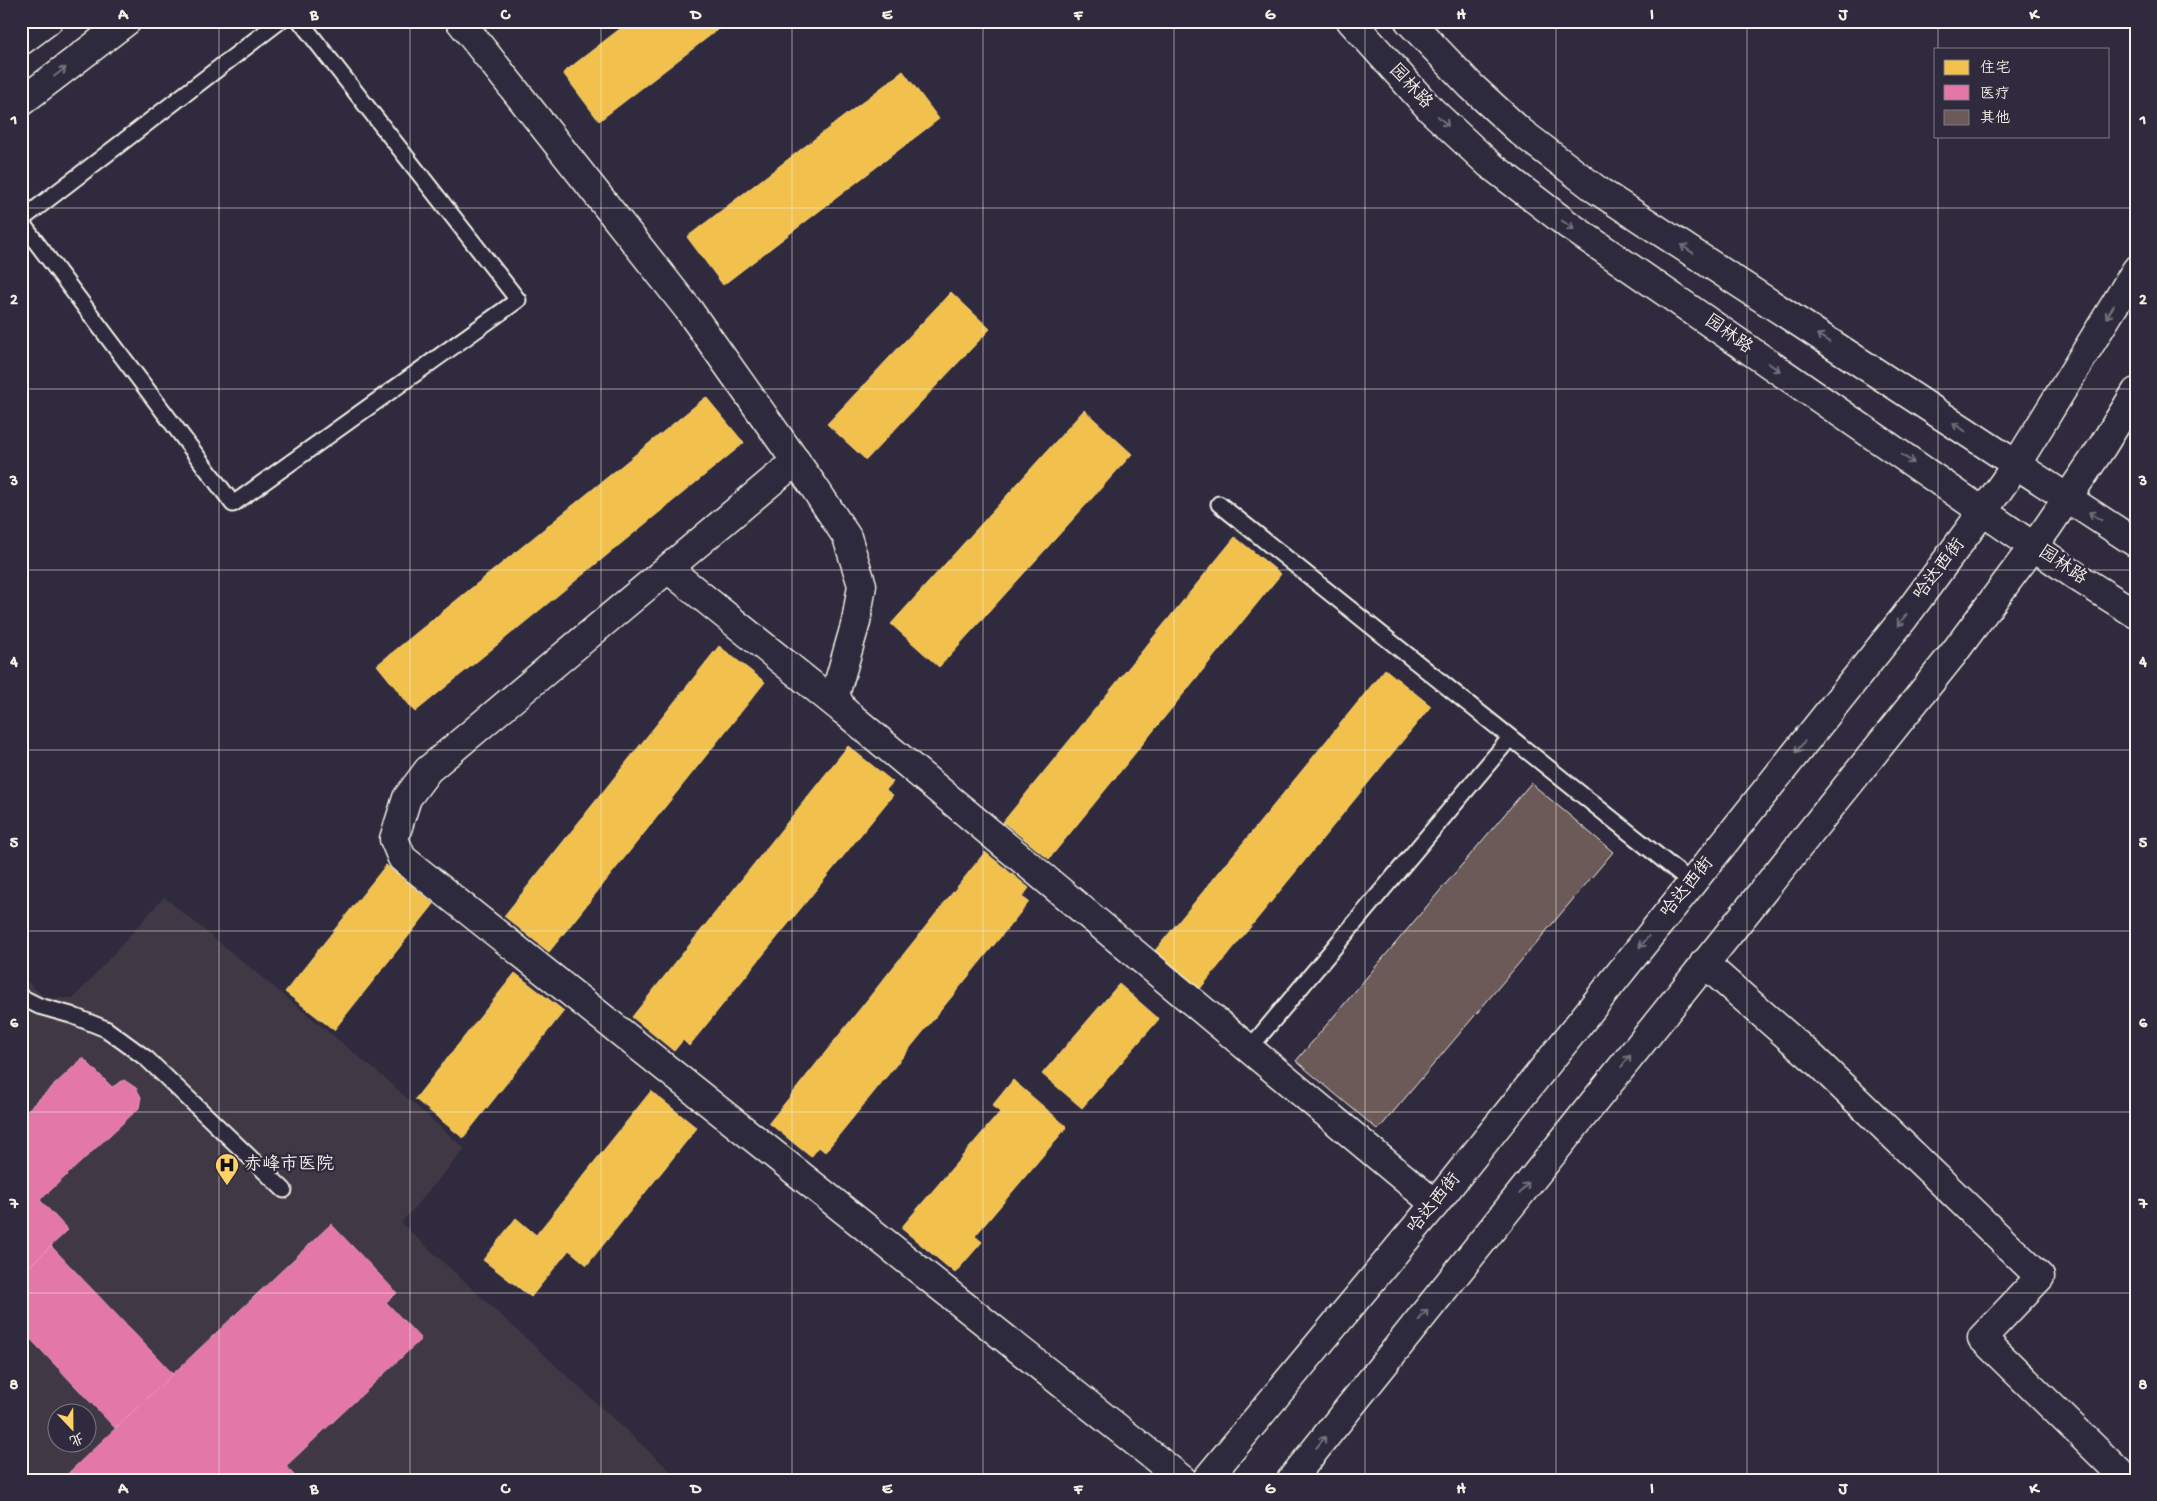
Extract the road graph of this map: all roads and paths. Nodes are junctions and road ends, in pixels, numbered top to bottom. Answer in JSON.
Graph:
{"nodes":[{"id":1,"x":48,"y":21,"type":"edge"},
{"id":2,"x":126,"y":21,"type":"edge"},
{"id":3,"x":280,"y":21,"type":"edge"},
{"id":4,"x":300,"y":21,"type":"edge"},
{"id":5,"x":460,"y":21,"type":"edge"},
{"id":6,"x":1351,"y":21,"type":"edge"},
{"id":7,"x":1409,"y":21,"type":"edge"},
{"id":8,"x":21,"y":41,"type":"edge"},
{"id":9,"x":21,"y":102,"type":"edge"},
{"id":10,"x":21,"y":221,"type":"edge"},
{"id":11,"x":2136,"y":270,"type":"edge"},
{"id":12,"x":2136,"y":392,"type":"edge"},
{"id":13,"x":796,"y":461,"type":"junction"},
{"id":14,"x":2016,"y":465,"type":"junction"},
{"id":15,"x":2067,"y":498,"type":"junction"},
{"id":16,"x":1219,"y":504,"type":"dead end"},
{"id":17,"x":1983,"y":512,"type":"junction"},
{"id":18,"x":2136,"y":543,"type":"edge"},
{"id":19,"x":2034,"y":546,"type":"junction"},
{"id":20,"x":668,"y":569,"type":"junction"},
{"id":21,"x":2136,"y":614,"type":"edge"},
{"id":22,"x":843,"y":710,"type":"junction"},
{"id":23,"x":1510,"y":738,"type":"junction"},
{"id":24,"x":1692,"y":883,"type":"junction"},
{"id":25,"x":1704,"y":963,"type":"junction"},
{"id":26,"x":21,"y":998,"type":"edge"},
{"id":27,"x":1249,"y":1049,"type":"junction"},
{"id":28,"x":284,"y":1190,"type":"dead end"},
{"id":29,"x":1435,"y":1204,"type":"junction"},
{"id":30,"x":1183,"y":1480,"type":"edge"},
{"id":31,"x":1206,"y":1480,"type":"edge"},
{"id":32,"x":1291,"y":1480,"type":"edge"},
{"id":33,"x":2128,"y":1480,"type":"edge"}],
"edges":[{"from":1,"to":8,"type":"street"},
{"from":9,"to":2,"type":"street","one_way":true},
{"from":3,"to":10,"type":"lane"},
{"from":4,"to":10,"type":"lane"},
{"from":5,"to":13,"type":"street"},
{"from":6,"to":17,"type":"street","name":"园林路","one_way":true},
{"from":14,"to":7,"type":"street","one_way":true},
{"from":11,"to":14,"type":"street","name":"哈达西街","one_way":true},
{"from":12,"to":15,"type":"street"},
{"from":13,"to":20,"type":"street"},
{"from":13,"to":22,"type":"street"},
{"from":14,"to":15,"type":"street"},
{"from":14,"to":17,"type":"street","name":"哈达西街"},
{"from":18,"to":15,"type":"street","one_way":true},
{"from":15,"to":19,"type":"street"},
{"from":16,"to":23,"type":"lane"},
{"from":17,"to":19,"type":"street","name":"园林路"},
{"from":17,"to":24,"type":"street","name":"哈达西街","one_way":true},
{"from":19,"to":21,"type":"street","name":"园林路"},
{"from":19,"to":25,"type":"street"},
{"from":20,"to":22,"type":"street"},
{"from":20,"to":30,"type":"street"},
{"from":22,"to":27,"type":"street"},
{"from":23,"to":24,"type":"lane"},
{"from":23,"to":27,"type":"lane"},
{"from":24,"to":29,"type":"street","name":"哈达西街","one_way":true},
{"from":32,"to":25,"type":"street","one_way":true},
{"from":25,"to":33,"type":"street"},
{"from":26,"to":28,"type":"lane"},
{"from":27,"to":29,"type":"street"},
{"from":29,"to":31,"type":"street","name":"哈达西街"}]}
